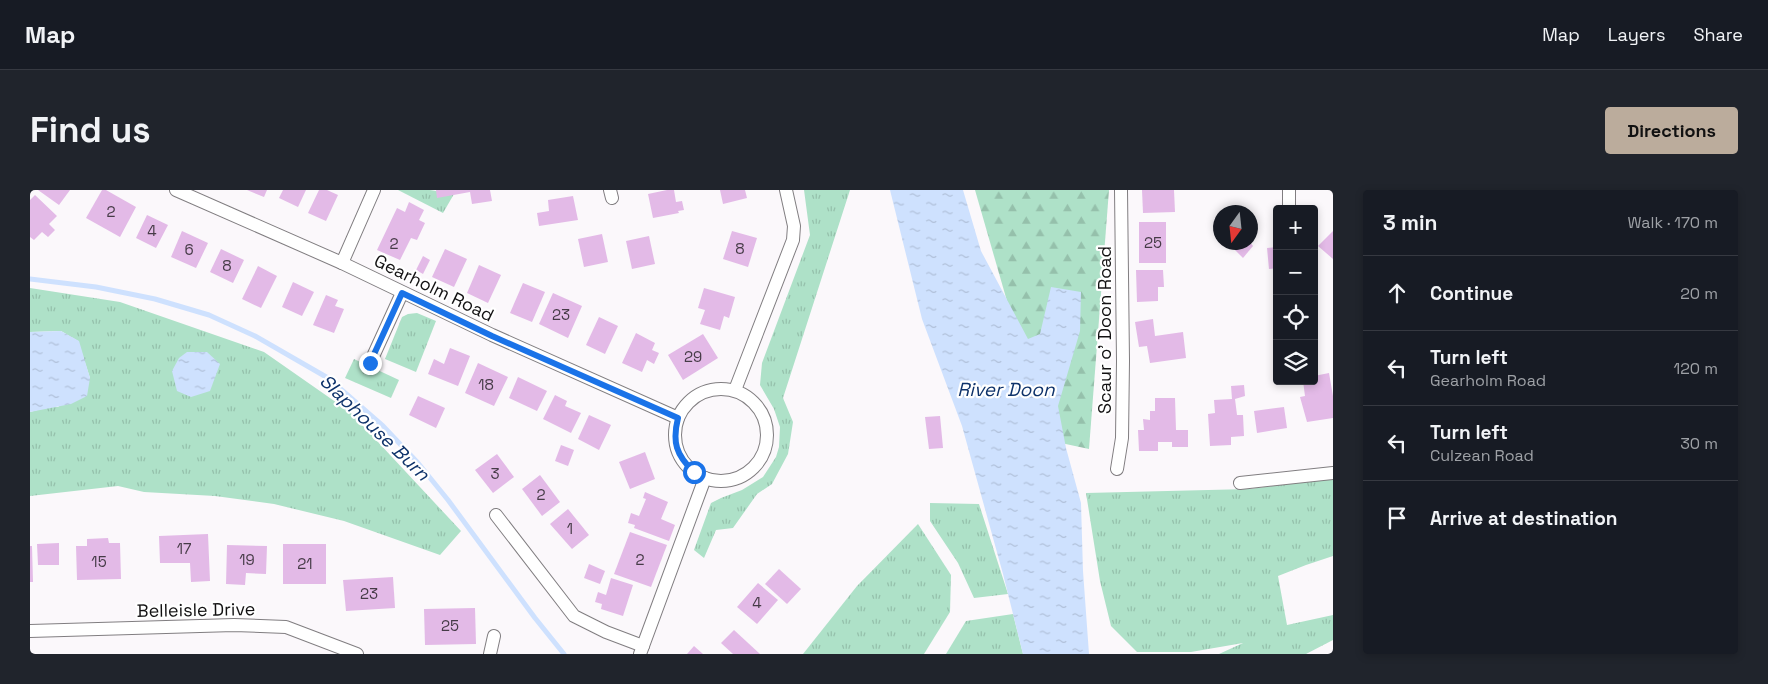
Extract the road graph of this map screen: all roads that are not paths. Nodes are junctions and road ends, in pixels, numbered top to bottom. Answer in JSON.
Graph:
{"nodes":[{"id":1,"x":176,"y":190,"type":"edge"},
{"id":2,"x":374,"y":190,"type":"edge"},
{"id":3,"x":786,"y":190,"type":"edge"},
{"id":4,"x":1121,"y":190,"type":"edge"},
{"id":5,"x":1289,"y":190,"type":"edge"},
{"id":6,"x":1289,"y":205,"type":"edge"},
{"id":7,"x":342,"y":263,"type":"junction"},
{"id":8,"x":402,"y":293,"type":"junction"},
{"id":9,"x":370,"y":363,"type":"dead end"},
{"id":10,"x":735,"y":390,"type":"junction"},
{"id":11,"x":678,"y":418,"type":"junction"},
{"id":12,"x":1117,"y":469,"type":"dead end"},
{"id":13,"x":1333,"y":473,"type":"edge"},
{"id":14,"x":705,"y":478,"type":"junction"},
{"id":15,"x":1240,"y":483,"type":"dead end"},
{"id":16,"x":496,"y":515,"type":"dead end"},
{"id":17,"x":30,"y":631,"type":"edge"},
{"id":18,"x":494,"y":636,"type":"dead end"},
{"id":19,"x":641,"y":650,"type":"edge"},
{"id":20,"x":357,"y":654,"type":"edge"},
{"id":21,"x":490,"y":654,"type":"edge"}],
"edges":[{"from":1,"to":7,"type":"street","name":"Gearholm Road"},
{"from":2,"to":7,"type":"street"},
{"from":3,"to":10,"type":"street"},
{"from":4,"to":12,"type":"street","name":"Scaur o' Doon Road"},
{"from":5,"to":6,"type":"street"},
{"from":7,"to":8,"type":"street","name":"Gearholm Road"},
{"from":8,"to":9,"type":"street"},
{"from":8,"to":11,"type":"street","name":"Gearholm Road"},
{"from":10,"to":11,"type":"street"},
{"from":10,"to":14,"type":"street"},
{"from":11,"to":14,"type":"street"},
{"from":13,"to":15,"type":"street"},
{"from":14,"to":19,"type":"street"},
{"from":16,"to":19,"type":"street"},
{"from":17,"to":20,"type":"street","name":"Belleisle Drive"},
{"from":18,"to":21,"type":"street"}]}
